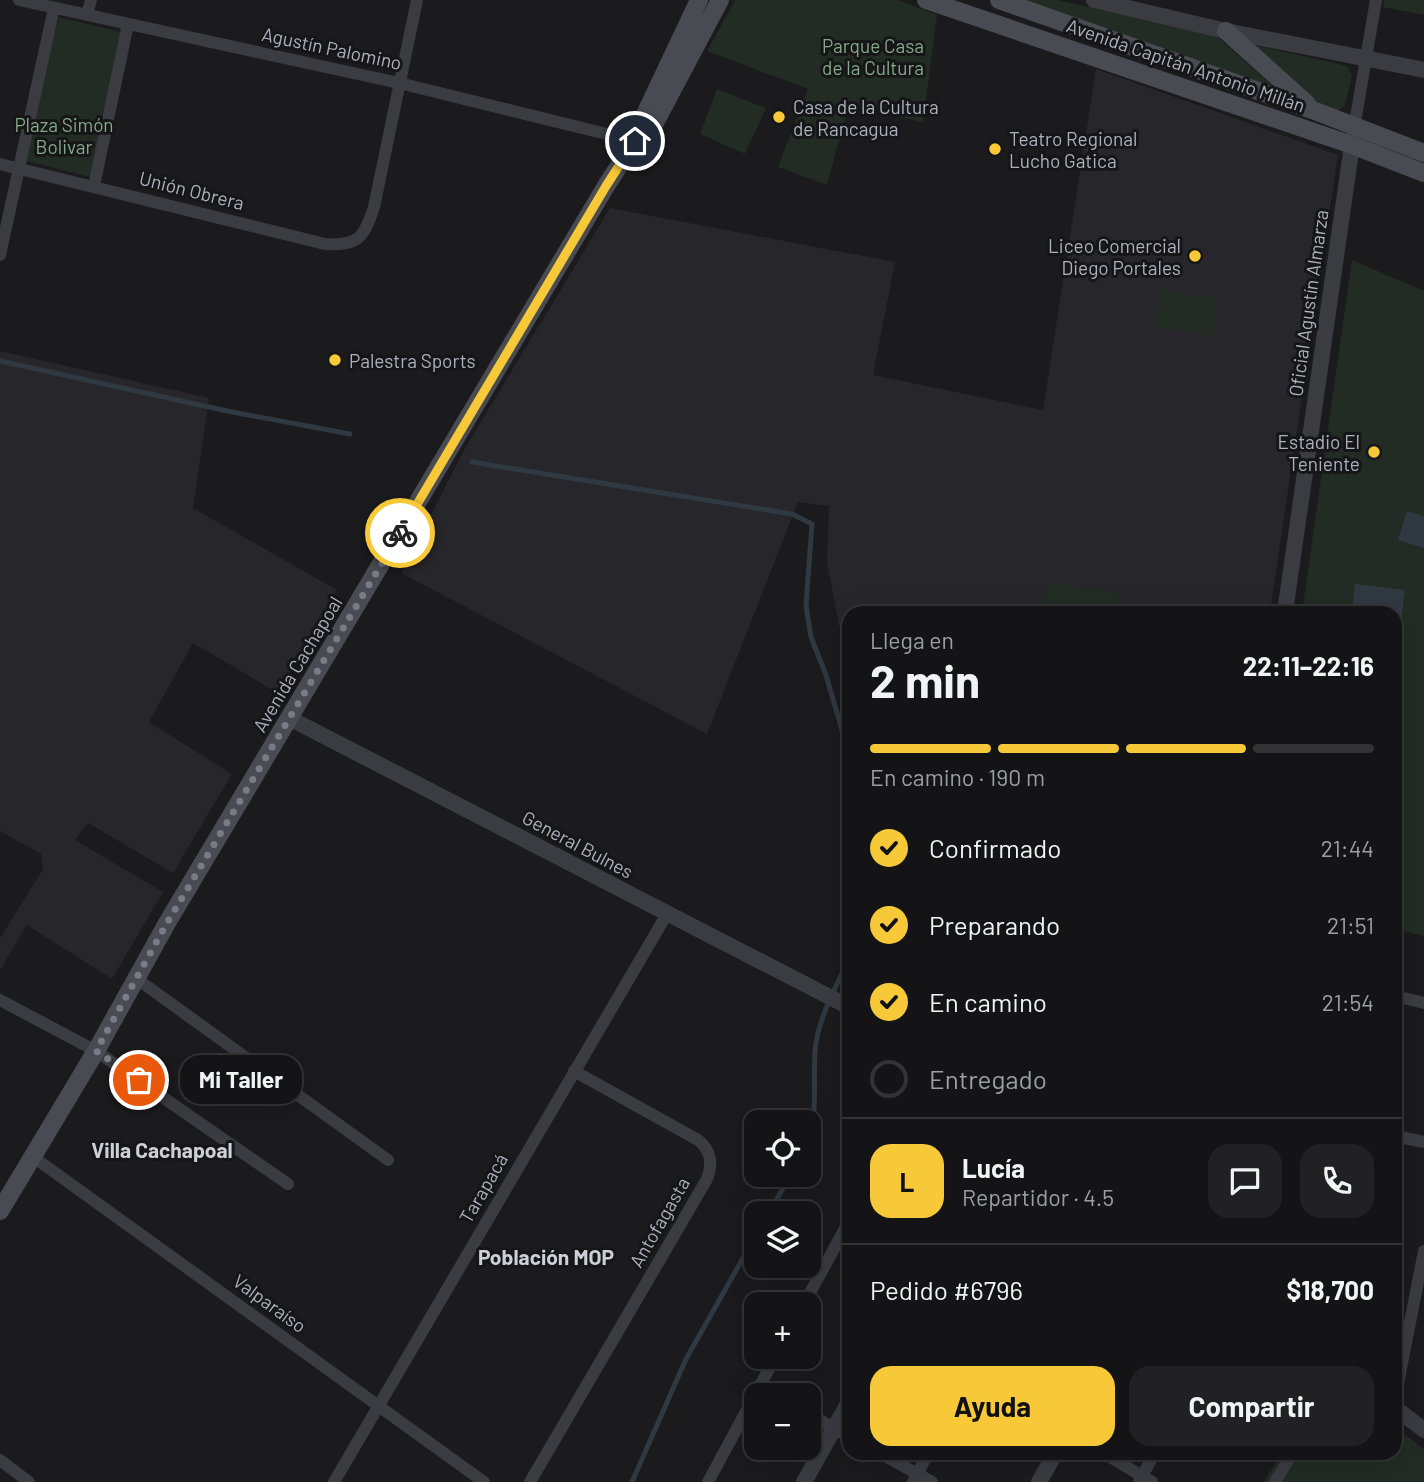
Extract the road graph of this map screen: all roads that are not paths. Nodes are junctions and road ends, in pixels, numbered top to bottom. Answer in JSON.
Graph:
{"nodes":[{"id":1,"x":19,"y":0,"type":"edge"},
{"id":2,"x":91,"y":0,"type":"edge"},
{"id":3,"x":417,"y":0,"type":"edge"},
{"id":4,"x":699,"y":0,"type":"edge"},
{"id":5,"x":720,"y":0,"type":"edge"},
{"id":6,"x":926,"y":0,"type":"edge"},
{"id":7,"x":999,"y":0,"type":"edge"},
{"id":8,"x":1094,"y":0,"type":"edge"},
{"id":9,"x":1376,"y":0,"type":"edge"},
{"id":10,"x":54,"y":8,"type":"junction"},
{"id":11,"x":87,"y":15,"type":"junction"},
{"id":12,"x":128,"y":24,"type":"junction"},
{"id":13,"x":1226,"y":31,"type":"junction"},
{"id":14,"x":1366,"y":58,"type":"junction"},
{"id":15,"x":1424,"y":70,"type":"edge"},
{"id":16,"x":399,"y":83,"type":"junction"},
{"id":17,"x":1315,"y":111,"type":"junction"},
{"id":18,"x":1355,"y":126,"type":"junction"},
{"id":19,"x":635,"y":141,"type":"junction"},
{"id":20,"x":1352,"y":145,"type":"junction"},
{"id":21,"x":1424,"y":153,"type":"edge"},
{"id":22,"x":0,"y":164,"type":"edge"},
{"id":23,"x":18,"y":168,"type":"junction"},
{"id":24,"x":1424,"y":173,"type":"edge"},
{"id":25,"x":94,"y":186,"type":"junction"},
{"id":26,"x":0,"y":255,"type":"edge"},
{"id":27,"x":1286,"y":606,"type":"edge"},
{"id":28,"x":289,"y":718,"type":"junction"},
{"id":29,"x":667,"y":914,"type":"junction"},
{"id":30,"x":137,"y":979,"type":"junction"},
{"id":31,"x":1402,"y":998,"type":"edge"},
{"id":32,"x":0,"y":1000,"type":"edge"},
{"id":33,"x":838,"y":1001,"type":"edge"},
{"id":34,"x":1424,"y":1003,"type":"edge"},
{"id":35,"x":96,"y":1051,"type":"junction"},
{"id":36,"x":575,"y":1071,"type":"junction"},
{"id":37,"x":1402,"y":1137,"type":"edge"},
{"id":38,"x":1424,"y":1142,"type":"edge"},
{"id":39,"x":32,"y":1156,"type":"junction"},
{"id":40,"x":388,"y":1160,"type":"dead end"},
{"id":41,"x":288,"y":1184,"type":"dead end"},
{"id":42,"x":0,"y":1211,"type":"edge"},
{"id":43,"x":842,"y":1233,"type":"edge"},
{"id":44,"x":1424,"y":1255,"type":"edge"},
{"id":45,"x":810,"y":1292,"type":"edge"},
{"id":46,"x":1402,"y":1364,"type":"edge"},
{"id":47,"x":379,"y":1404,"type":"junction"},
{"id":48,"x":1402,"y":1413,"type":"edge"},
{"id":49,"x":842,"y":1415,"type":"edge"},
{"id":50,"x":744,"y":1416,"type":"edge"},
{"id":51,"x":821,"y":1421,"type":"edge"},
{"id":52,"x":834,"y":1429,"type":"junction"},
{"id":53,"x":1424,"y":1430,"type":"edge"},
{"id":54,"x":842,"y":1433,"type":"edge"},
{"id":55,"x":0,"y":1460,"type":"edge"},
{"id":56,"x":889,"y":1460,"type":"edge"},
{"id":57,"x":925,"y":1460,"type":"edge"},
{"id":58,"x":1051,"y":1460,"type":"edge"},
{"id":59,"x":1114,"y":1460,"type":"edge"},
{"id":60,"x":1152,"y":1460,"type":"edge"},
{"id":61,"x":1288,"y":1460,"type":"edge"},
{"id":62,"x":915,"y":1478,"type":"edge"},
{"id":63,"x":1145,"y":1480,"type":"edge"},
{"id":64,"x":29,"y":1482,"type":"edge"},
{"id":65,"x":334,"y":1482,"type":"edge"},
{"id":66,"x":484,"y":1482,"type":"edge"},
{"id":67,"x":530,"y":1482,"type":"edge"},
{"id":68,"x":708,"y":1482,"type":"edge"},
{"id":69,"x":804,"y":1482,"type":"edge"},
{"id":70,"x":932,"y":1482,"type":"edge"},
{"id":71,"x":1039,"y":1482,"type":"edge"},
{"id":72,"x":1275,"y":1482,"type":"edge"}],
"edges":[{"from":1,"to":10,"type":"street","name":"Agustín Palomino"},
{"from":2,"to":11,"type":"street"},
{"from":3,"to":16,"type":"street"},
{"from":4,"to":19,"type":"main road","name":"Avenida Cachapoal"},
{"from":5,"to":19,"type":"main road","name":"Avenida Cachapoal"},
{"from":6,"to":20,"type":"main road","name":"Avenida Capitán Antonio Millán"},
{"from":7,"to":17,"type":"main road","name":"Avenida Capitán Antonio Millán"},
{"from":8,"to":13,"type":"street","name":"Avenida Capitán Antonio Millán"},
{"from":9,"to":14,"type":"street","name":"Oficial Agustín Almarza"},
{"from":10,"to":11,"type":"street","name":"Agustín Palomino"},
{"from":10,"to":23,"type":"street"},
{"from":11,"to":12,"type":"street","name":"Agustín Palomino"},
{"from":12,"to":16,"type":"street","name":"Agustín Palomino"},
{"from":12,"to":25,"type":"street"},
{"from":13,"to":14,"type":"street","name":"Avenida Capitán Antonio Millán"},
{"from":13,"to":17,"type":"main road"},
{"from":14,"to":15,"type":"street","name":"Avenida Capitán Antonio Millán"},
{"from":14,"to":18,"type":"street","name":"Oficial Agustín Almarza"},
{"from":16,"to":19,"type":"street","name":"Agustín Palomino"},
{"from":16,"to":25,"type":"street","name":"Unión Obrera"},
{"from":17,"to":18,"type":"main road","name":"Avenida Capitán Antonio Millán"},
{"from":18,"to":20,"type":"street","name":"Oficial Agustín Almarza"},
{"from":18,"to":21,"type":"main road","name":"Avenida Capitán Antonio Millán"},
{"from":19,"to":28,"type":"main road","name":"Avenida Cachapoal"},
{"from":20,"to":24,"type":"main road","name":"Avenida Capitán Antonio Millán"},
{"from":20,"to":27,"type":"street","name":"Oficial Agustín Almarza"},
{"from":22,"to":23,"type":"street","name":"Unión Obrera"},
{"from":23,"to":25,"type":"street","name":"Unión Obrera"},
{"from":23,"to":26,"type":"street"},
{"from":28,"to":29,"type":"street","name":"General Bulnes"},
{"from":28,"to":30,"type":"main road","name":"Avenida Cachapoal"},
{"from":29,"to":33,"type":"street","name":"General Bulnes"},
{"from":29,"to":36,"type":"street","name":"Tarapacá"},
{"from":30,"to":35,"type":"main road","name":"Avenida Cachapoal"},
{"from":30,"to":40,"type":"street"},
{"from":31,"to":34,"type":"street"},
{"from":32,"to":35,"type":"street"},
{"from":35,"to":39,"type":"main road","name":"Avenida Cachapoal"},
{"from":35,"to":41,"type":"street"},
{"from":36,"to":47,"type":"street","name":"Tarapacá"},
{"from":36,"to":67,"type":"street","name":"Antofagasta"},
{"from":37,"to":38,"type":"street"},
{"from":39,"to":42,"type":"main road","name":"Avenida Cachapoal"},
{"from":39,"to":47,"type":"street","name":"Valparaíso"},
{"from":43,"to":45,"type":"street"},
{"from":44,"to":46,"type":"street"},
{"from":47,"to":65,"type":"street","name":"Tarapacá"},
{"from":47,"to":66,"type":"street","name":"Valparaíso"},
{"from":48,"to":53,"type":"street"},
{"from":49,"to":52,"type":"street"},
{"from":50,"to":68,"type":"street"},
{"from":51,"to":52,"type":"street"},
{"from":52,"to":54,"type":"street"},
{"from":52,"to":69,"type":"street"},
{"from":55,"to":64,"type":"street"},
{"from":56,"to":62,"type":"street"},
{"from":57,"to":62,"type":"street"},
{"from":58,"to":71,"type":"street"},
{"from":59,"to":63,"type":"street"},
{"from":60,"to":63,"type":"street"},
{"from":61,"to":72,"type":"street"},
{"from":62,"to":70,"type":"street"}]}
